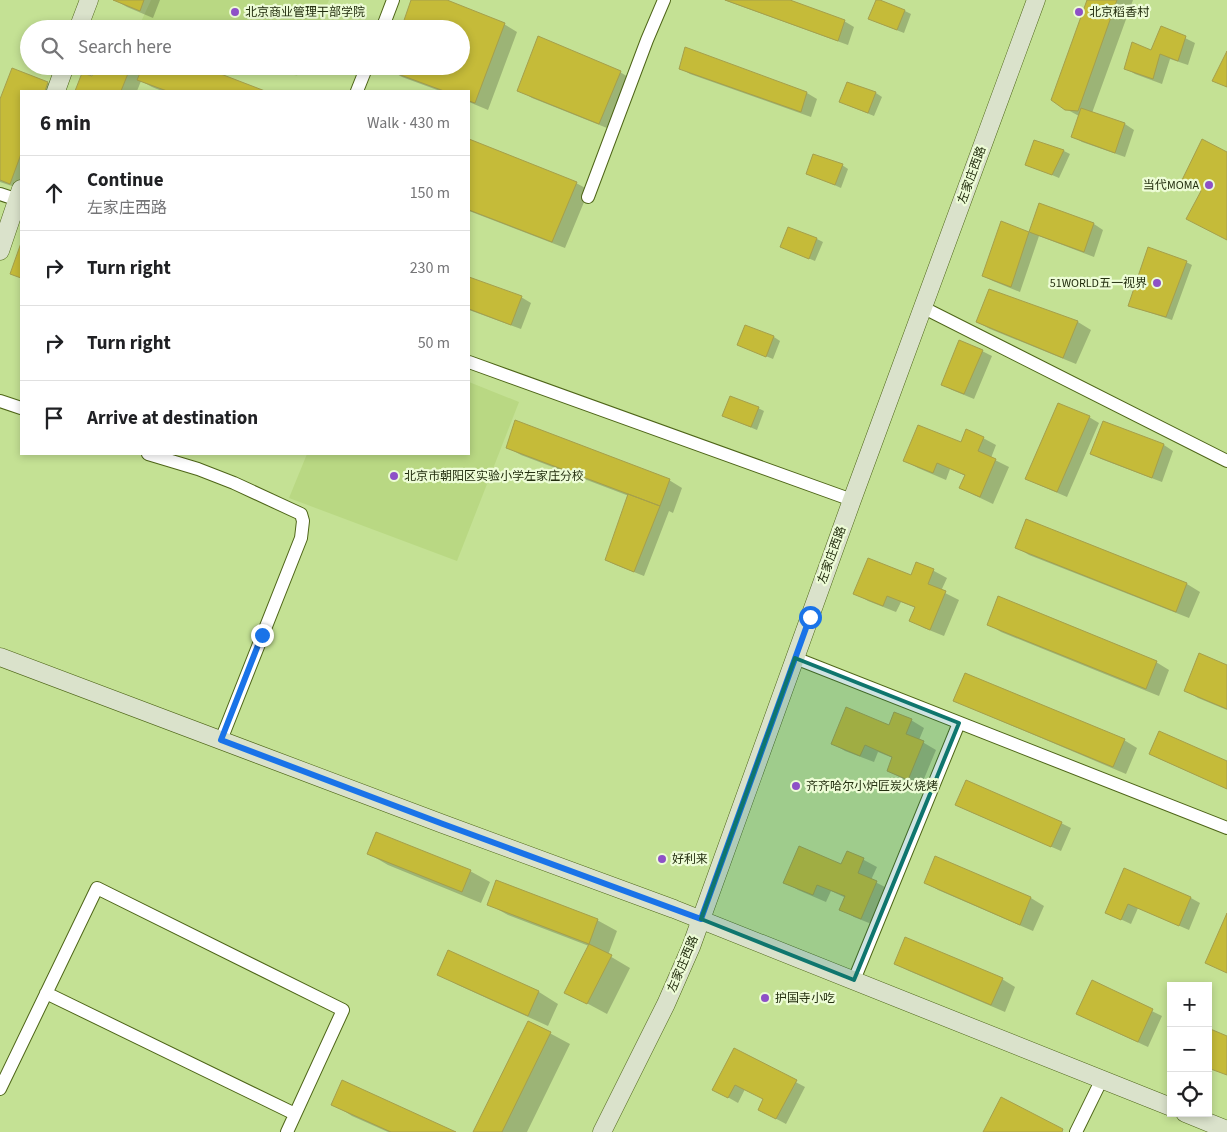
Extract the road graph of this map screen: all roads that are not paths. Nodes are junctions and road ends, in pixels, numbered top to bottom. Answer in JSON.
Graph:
{"nodes":[{"id":1,"x":89,"y":0,"type":"edge"},
{"id":2,"x":393,"y":0,"type":"edge"},
{"id":3,"x":664,"y":0,"type":"edge"},
{"id":4,"x":1036,"y":0,"type":"edge"},
{"id":5,"x":81,"y":20,"type":"edge"},
{"id":6,"x":385,"y":20,"type":"edge"},
{"id":7,"x":62,"y":75,"type":"edge"},
{"id":8,"x":363,"y":75,"type":"edge"},
{"id":9,"x":56,"y":90,"type":"edge"},
{"id":10,"x":357,"y":90,"type":"edge"},
{"id":11,"x":0,"y":194,"type":"edge"},
{"id":12,"x":20,"y":197,"type":"edge"},
{"id":13,"x":588,"y":197,"type":"dead end"},
{"id":14,"x":0,"y":251,"type":"edge"},
{"id":15,"x":924,"y":308,"type":"junction"},
{"id":16,"x":470,"y":362,"type":"edge"},
{"id":17,"x":0,"y":401,"type":"edge"},
{"id":18,"x":20,"y":408,"type":"edge"},
{"id":19,"x":151,"y":455,"type":"edge"},
{"id":20,"x":1227,"y":461,"type":"edge"},
{"id":21,"x":852,"y":500,"type":"junction"},
{"id":22,"x":0,"y":658,"type":"edge"},
{"id":23,"x":796,"y":658,"type":"junction"},
{"id":24,"x":959,"y":723,"type":"junction"},
{"id":25,"x":221,"y":740,"type":"junction"},
{"id":26,"x":1227,"y":828,"type":"edge"},
{"id":27,"x":701,"y":919,"type":"junction"},
{"id":28,"x":854,"y":980,"type":"junction"},
{"id":29,"x":46,"y":993,"type":"junction"},
{"id":30,"x":1102,"y":1079,"type":"junction"},
{"id":31,"x":0,"y":1089,"type":"edge"},
{"id":32,"x":1167,"y":1105,"type":"edge"},
{"id":33,"x":295,"y":1114,"type":"junction"},
{"id":34,"x":1195,"y":1117,"type":"edge"},
{"id":35,"x":1227,"y":1130,"type":"edge"},
{"id":36,"x":287,"y":1132,"type":"edge"},
{"id":37,"x":602,"y":1132,"type":"edge"},
{"id":38,"x":1076,"y":1132,"type":"edge"}],
"edges":[{"from":1,"to":5,"type":"street"},
{"from":2,"to":6,"type":"street"},
{"from":3,"to":13,"type":"street"},
{"from":4,"to":15,"type":"street","name":"左家庄西路"},
{"from":7,"to":9,"type":"street"},
{"from":8,"to":10,"type":"street"},
{"from":11,"to":12,"type":"street"},
{"from":12,"to":14,"type":"street"},
{"from":15,"to":20,"type":"street"},
{"from":15,"to":21,"type":"street","name":"左家庄西路"},
{"from":16,"to":21,"type":"street"},
{"from":17,"to":18,"type":"street"},
{"from":19,"to":25,"type":"street"},
{"from":21,"to":23,"type":"street","name":"左家庄西路"},
{"from":22,"to":25,"type":"street"},
{"from":23,"to":24,"type":"street"},
{"from":23,"to":27,"type":"street","name":"左家庄西路"},
{"from":24,"to":26,"type":"street"},
{"from":24,"to":28,"type":"street"},
{"from":25,"to":27,"type":"street"},
{"from":27,"to":28,"type":"street"},
{"from":27,"to":37,"type":"street","name":"左家庄西路"},
{"from":28,"to":30,"type":"street"},
{"from":29,"to":31,"type":"street"},
{"from":29,"to":33,"type":"street"},
{"from":29,"to":33,"type":"street"},
{"from":30,"to":32,"type":"street"},
{"from":30,"to":38,"type":"street"},
{"from":33,"to":36,"type":"street"},
{"from":34,"to":35,"type":"street"}]}
